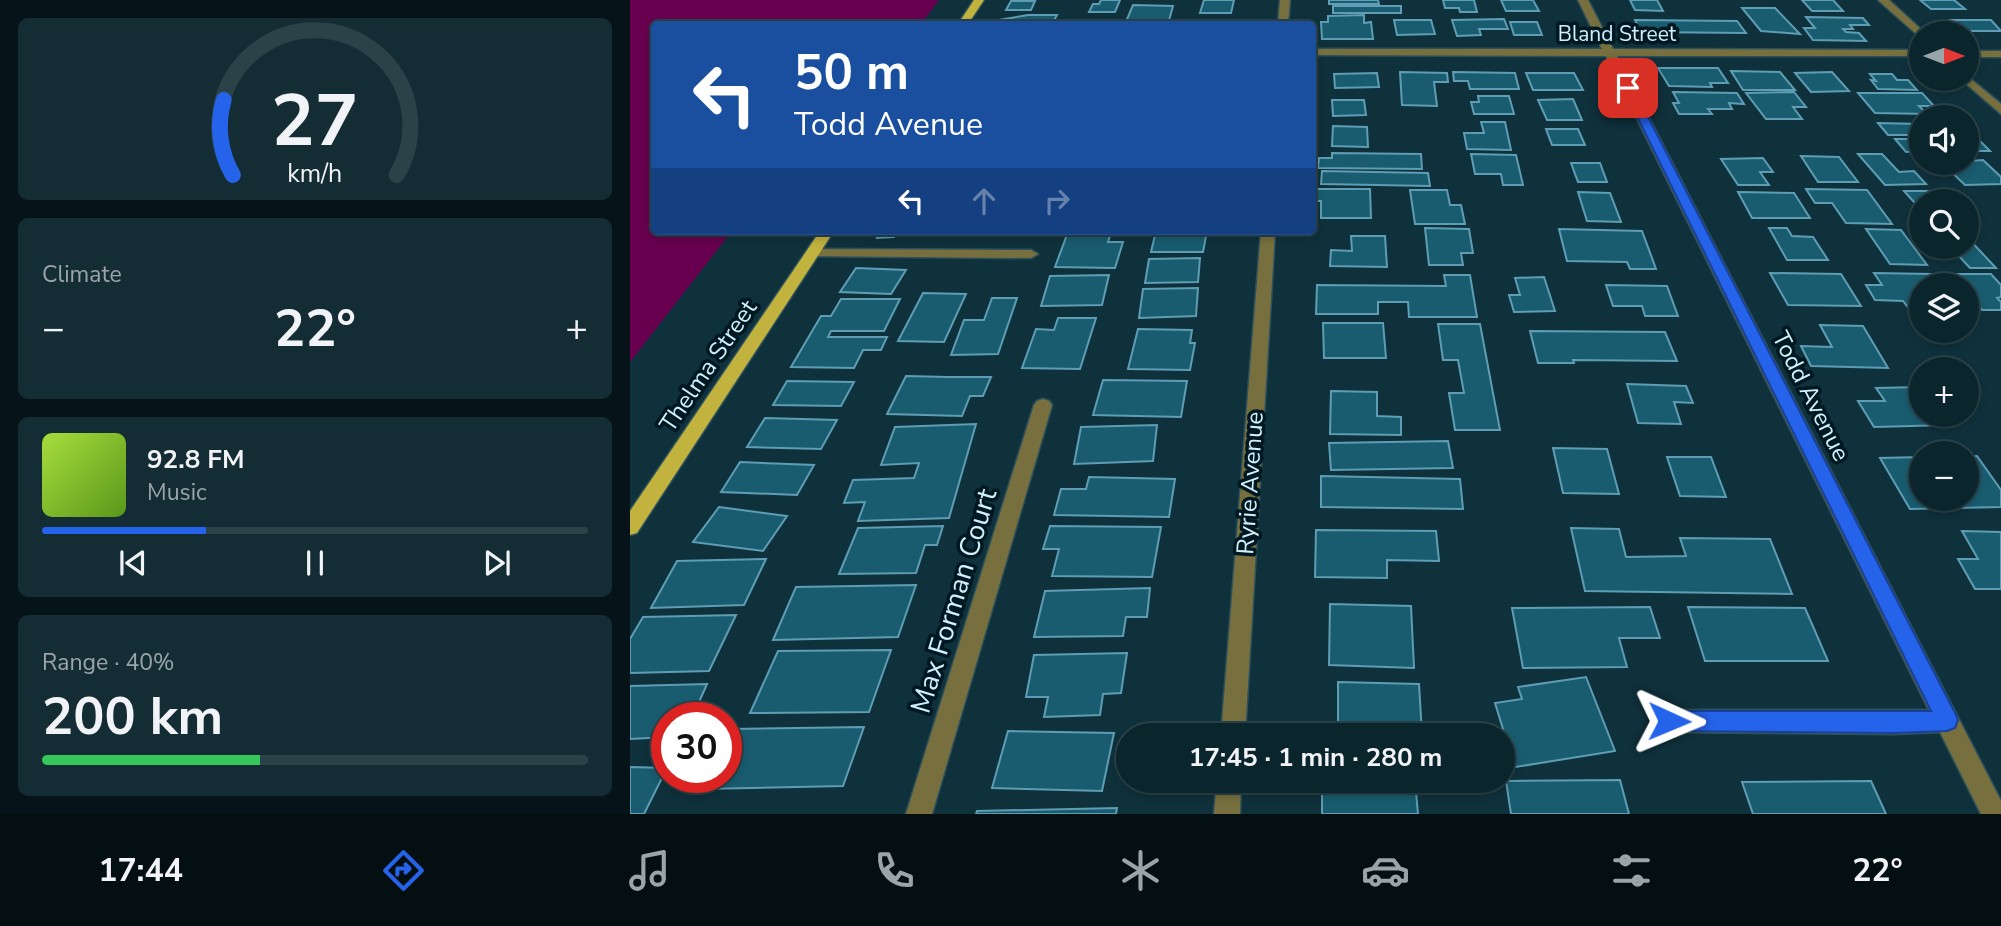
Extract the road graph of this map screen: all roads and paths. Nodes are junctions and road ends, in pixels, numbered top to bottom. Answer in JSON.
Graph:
{"nodes":[{"id":1,"x":979,"y":0,"type":"edge"},
{"id":2,"x":1285,"y":0,"type":"edge"},
{"id":3,"x":1583,"y":0,"type":"edge"},
{"id":4,"x":1883,"y":0,"type":"edge"},
{"id":5,"x":965,"y":21,"type":"edge"},
{"id":6,"x":1283,"y":21,"type":"edge"},
{"id":7,"x":1909,"y":24,"type":"edge"},
{"id":8,"x":1316,"y":52,"type":"edge"},
{"id":9,"x":1610,"y":53,"type":"junction"},
{"id":10,"x":1909,"y":53,"type":"edge"},
{"id":11,"x":1979,"y":54,"type":"edge"},
{"id":12,"x":2001,"y":54,"type":"edge"},
{"id":13,"x":1979,"y":90,"type":"edge"},
{"id":14,"x":2001,"y":110,"type":"edge"},
{"id":15,"x":824,"y":235,"type":"edge"},
{"id":16,"x":1268,"y":235,"type":"edge"},
{"id":17,"x":813,"y":253,"type":"junction"},
{"id":18,"x":1031,"y":254,"type":"dead end"},
{"id":19,"x":1043,"y":405,"type":"dead end"},
{"id":20,"x":630,"y":527,"type":"edge"},
{"id":21,"x":1947,"y":720,"type":"junction"},
{"id":22,"x":1669,"y":721,"type":"dead end"},
{"id":23,"x":1234,"y":723,"type":"edge"},
{"id":24,"x":1229,"y":793,"type":"edge"},
{"id":25,"x":919,"y":814,"type":"edge"},
{"id":26,"x":1227,"y":814,"type":"edge"},
{"id":27,"x":1994,"y":814,"type":"edge"}],
"edges":[{"from":1,"to":5,"type":"main road"},
{"from":2,"to":6,"type":"street"},
{"from":3,"to":9,"type":"street","name":"Todd Avenue"},
{"from":4,"to":7,"type":"street"},
{"from":8,"to":9,"type":"street","name":"Bland Street"},
{"from":9,"to":10,"type":"street","name":"Bland Street"},
{"from":9,"to":21,"type":"street","name":"Todd Avenue"},
{"from":11,"to":12,"type":"street"},
{"from":13,"to":14,"type":"street"},
{"from":15,"to":17,"type":"main road","name":"Thelma Street"},
{"from":16,"to":23,"type":"street","name":"Ryrie Avenue"},
{"from":17,"to":18,"type":"street"},
{"from":17,"to":20,"type":"main road","name":"Thelma Street"},
{"from":19,"to":25,"type":"street","name":"Max Forman Court"},
{"from":21,"to":22,"type":"street"},
{"from":21,"to":27,"type":"street","name":"Todd Avenue"},
{"from":24,"to":26,"type":"street"}]}
